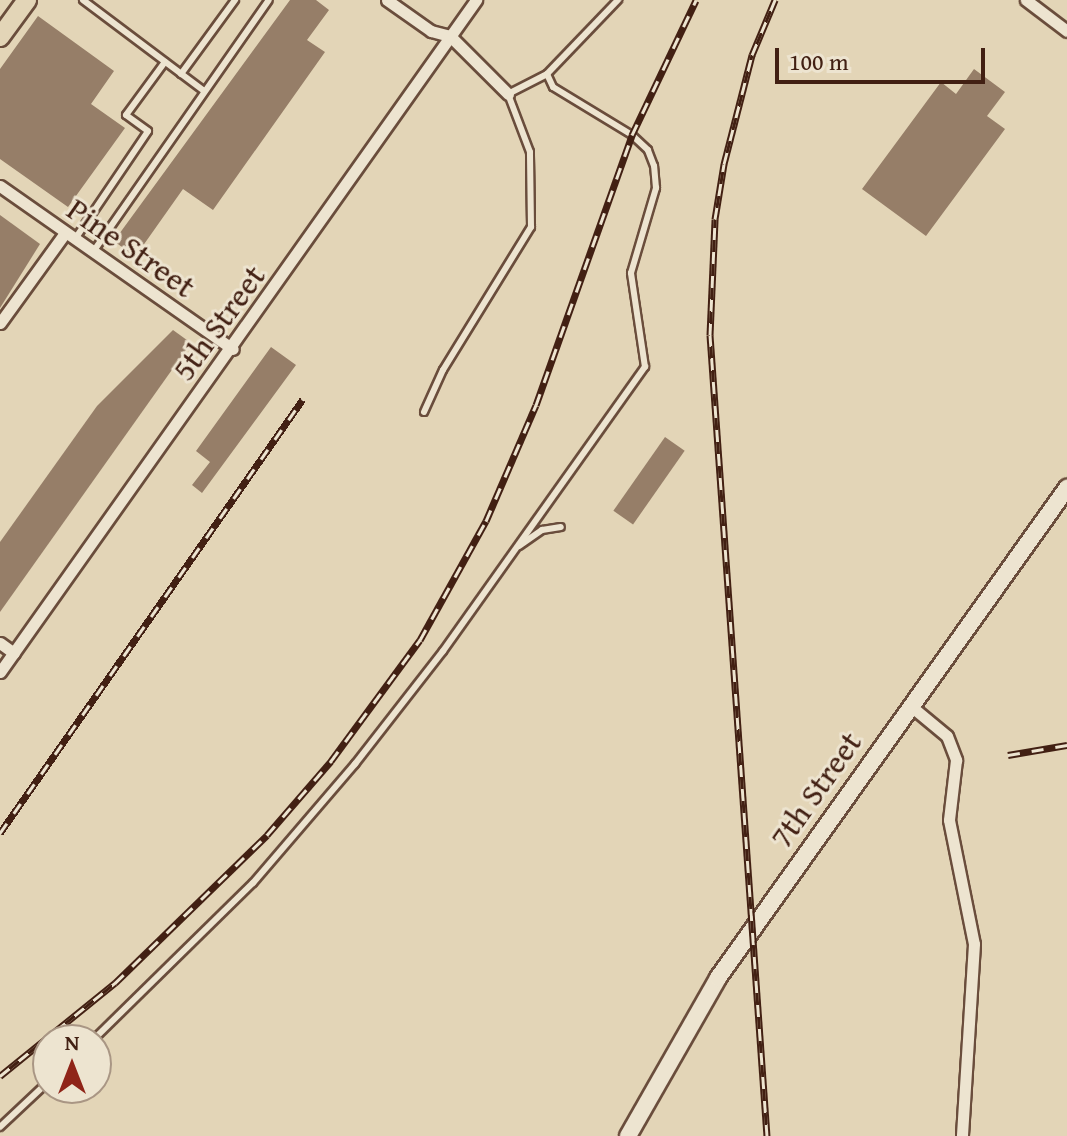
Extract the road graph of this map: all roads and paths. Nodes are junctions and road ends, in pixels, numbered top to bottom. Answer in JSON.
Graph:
{"nodes":[{"id":1,"x":27,"y":0,"type":"edge"},
{"id":2,"x":83,"y":0,"type":"edge"},
{"id":3,"x":235,"y":0,"type":"edge"},
{"id":4,"x":269,"y":0,"type":"edge"},
{"id":5,"x":387,"y":0,"type":"edge"},
{"id":6,"x":476,"y":0,"type":"edge"},
{"id":7,"x":618,"y":0,"type":"edge"},
{"id":8,"x":1026,"y":0,"type":"edge"},
{"id":9,"x":1067,"y":31,"type":"edge"},
{"id":10,"x":450,"y":36,"type":"junction"},
{"id":11,"x":0,"y":37,"type":"edge"},
{"id":12,"x":165,"y":62,"type":"junction"},
{"id":13,"x":181,"y":74,"type":"junction"},
{"id":14,"x":547,"y":74,"type":"junction"},
{"id":15,"x":203,"y":90,"type":"junction"},
{"id":16,"x":508,"y":94,"type":"junction"},
{"id":17,"x":0,"y":186,"type":"edge"},
{"id":18,"x":70,"y":236,"type":"junction"},
{"id":19,"x":93,"y":252,"type":"junction"},
{"id":20,"x":0,"y":323,"type":"edge"},
{"id":21,"x":233,"y":349,"type":"junction"},
{"id":22,"x":424,"y":412,"type":"dead end"},
{"id":23,"x":1067,"y":488,"type":"edge"},
{"id":24,"x":561,"y":527,"type":"dead end"},
{"id":25,"x":510,"y":553,"type":"junction"},
{"id":26,"x":0,"y":643,"type":"edge"},
{"id":27,"x":14,"y":653,"type":"junction"},
{"id":28,"x":0,"y":672,"type":"edge"},
{"id":29,"x":912,"y":707,"type":"junction"},
{"id":30,"x":109,"y":1024,"type":"edge"},
{"id":31,"x":32,"y":1097,"type":"edge"},
{"id":32,"x":0,"y":1127,"type":"edge"},
{"id":33,"x":628,"y":1136,"type":"edge"},
{"id":34,"x":962,"y":1136,"type":"edge"}],
"edges":[{"from":1,"to":11,"type":"main road"},
{"from":2,"to":12,"type":"lane"},
{"from":3,"to":13,"type":"lane"},
{"from":4,"to":15,"type":"lane"},
{"from":5,"to":10,"type":"street"},
{"from":6,"to":10,"type":"street","name":"5th Street"},
{"from":7,"to":14,"type":"lane"},
{"from":8,"to":9,"type":"street"},
{"from":10,"to":16,"type":"street"},
{"from":10,"to":21,"type":"street","name":"5th Street"},
{"from":12,"to":13,"type":"lane"},
{"from":12,"to":18,"type":"lane"},
{"from":13,"to":15,"type":"lane"},
{"from":14,"to":16,"type":"lane"},
{"from":14,"to":25,"type":"lane"},
{"from":15,"to":19,"type":"lane"},
{"from":16,"to":22,"type":"lane"},
{"from":17,"to":18,"type":"street","name":"Pine Street"},
{"from":18,"to":19,"type":"street","name":"Pine Street"},
{"from":18,"to":20,"type":"street"},
{"from":19,"to":21,"type":"street","name":"Pine Street"},
{"from":21,"to":27,"type":"street","name":"5th Street"},
{"from":23,"to":29,"type":"street","name":"7th Street"},
{"from":24,"to":25,"type":"lane"},
{"from":25,"to":30,"type":"lane"},
{"from":26,"to":27,"type":"street"},
{"from":27,"to":28,"type":"street","name":"5th Street"},
{"from":29,"to":33,"type":"street","name":"7th Street"},
{"from":29,"to":34,"type":"street"},
{"from":31,"to":32,"type":"lane"}]}
